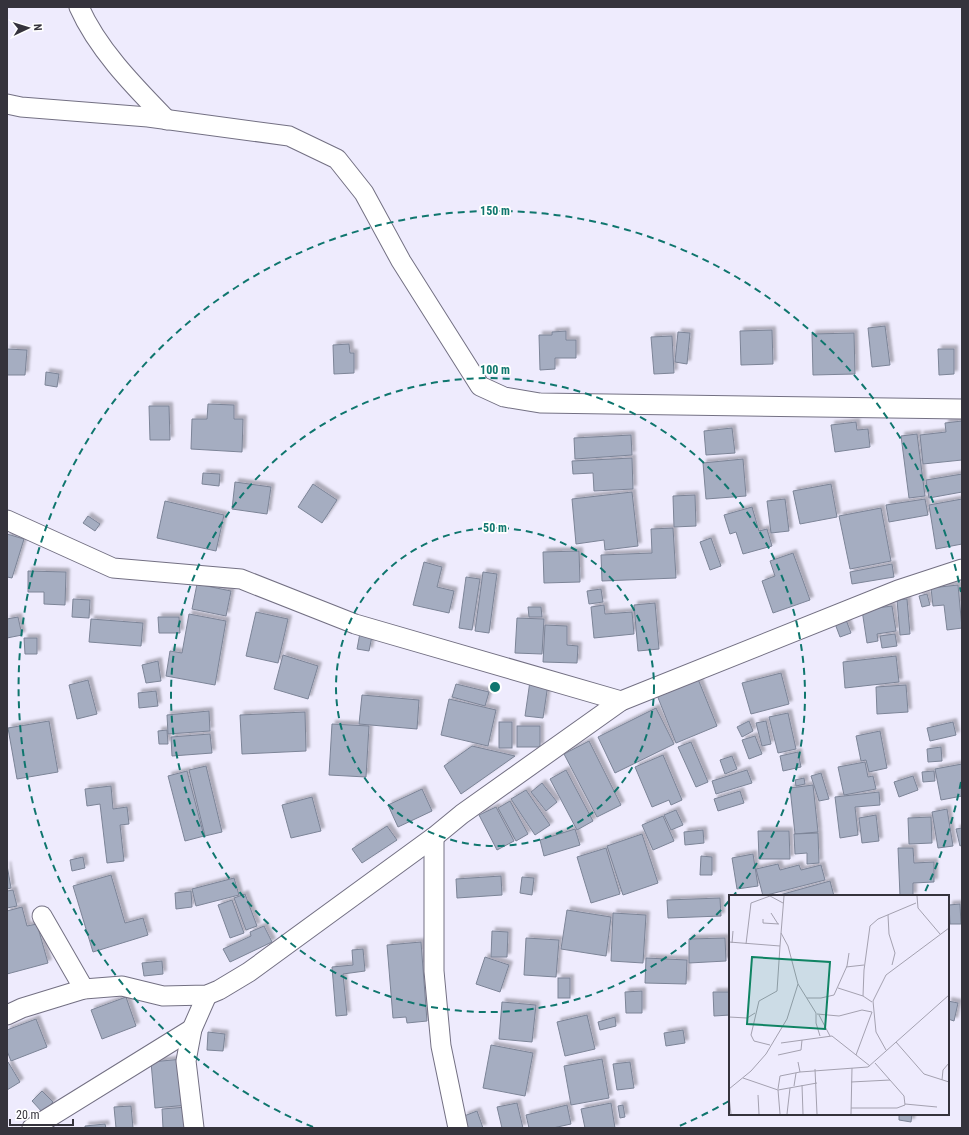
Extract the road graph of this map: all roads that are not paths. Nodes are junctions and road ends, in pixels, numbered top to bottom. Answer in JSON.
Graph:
{"nodes":[{"id":1,"x":79,"y":7,"type":"edge"},
{"id":2,"x":7,"y":104,"type":"edge"},
{"id":3,"x":167,"y":120,"type":"junction"},
{"id":4,"x":962,"y":409,"type":"edge"},
{"id":5,"x":7,"y":520,"type":"edge"},
{"id":6,"x":962,"y":569,"type":"edge"},
{"id":7,"x":620,"y":701,"type":"junction"},
{"id":8,"x":434,"y":837,"type":"junction"},
{"id":9,"x":42,"y":916,"type":"dead end"},
{"id":10,"x":84,"y":989,"type":"junction"},
{"id":11,"x":207,"y":995,"type":"junction"},
{"id":12,"x":7,"y":1015,"type":"edge"},
{"id":13,"x":192,"y":1029,"type":"junction"},
{"id":14,"x":32,"y":1128,"type":"edge"},
{"id":15,"x":194,"y":1128,"type":"edge"},
{"id":16,"x":458,"y":1128,"type":"edge"}],
"edges":[{"from":1,"to":3,"type":"street"},
{"from":2,"to":3,"type":"street"},
{"from":3,"to":4,"type":"street"},
{"from":5,"to":7,"type":"street"},
{"from":6,"to":7,"type":"street"},
{"from":7,"to":8,"type":"street"},
{"from":8,"to":11,"type":"street"},
{"from":8,"to":16,"type":"street"},
{"from":9,"to":10,"type":"street"},
{"from":10,"to":11,"type":"street"},
{"from":10,"to":12,"type":"street"},
{"from":11,"to":13,"type":"street"},
{"from":13,"to":14,"type":"street"},
{"from":13,"to":15,"type":"street"}]}
